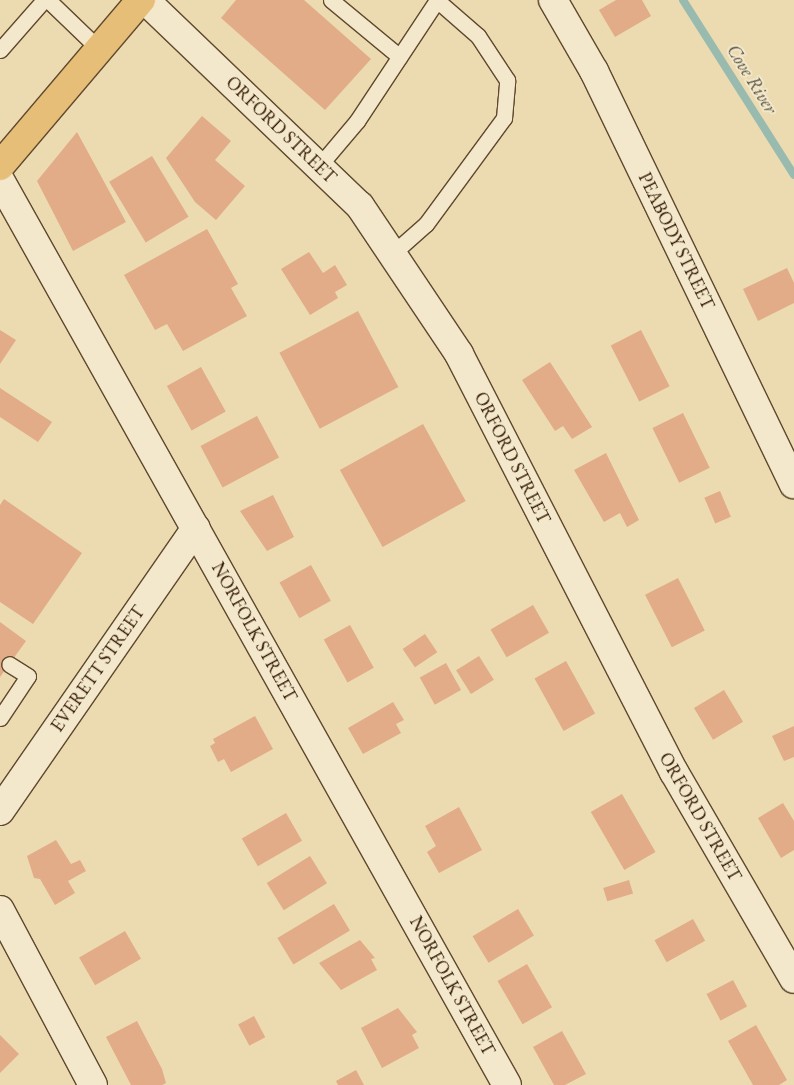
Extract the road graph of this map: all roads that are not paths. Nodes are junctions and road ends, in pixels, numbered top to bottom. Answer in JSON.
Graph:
{"nodes":[{"id":1,"x":44,"y":0,"type":"edge"},
{"id":2,"x":48,"y":0,"type":"edge"},
{"id":3,"x":141,"y":0,"type":"edge"},
{"id":4,"x":145,"y":0,"type":"edge"},
{"id":5,"x":331,"y":0,"type":"edge"},
{"id":6,"x":553,"y":0,"type":"edge"},
{"id":7,"x":438,"y":1,"type":"edge"},
{"id":8,"x":99,"y":49,"type":"junction"},
{"id":9,"x":0,"y":50,"type":"edge"},
{"id":10,"x":400,"y":57,"type":"junction"},
{"id":11,"x":0,"y":166,"type":"edge"},
{"id":12,"x":318,"y":166,"type":"junction"},
{"id":13,"x":0,"y":180,"type":"edge"},
{"id":14,"x":392,"y":254,"type":"junction"},
{"id":15,"x":794,"y":484,"type":"edge"},
{"id":16,"x":196,"y":528,"type":"junction"},
{"id":17,"x":9,"y":664,"type":"dead end"},
{"id":18,"x":0,"y":718,"type":"edge"},
{"id":19,"x":1,"y":809,"type":"edge"},
{"id":20,"x":0,"y":910,"type":"edge"},
{"id":21,"x":794,"y":979,"type":"edge"},
{"id":22,"x":93,"y":1085,"type":"edge"},
{"id":23,"x":507,"y":1085,"type":"edge"}],
"edges":[{"from":1,"to":9,"type":"lane"},
{"from":2,"to":8,"type":"lane"},
{"from":3,"to":8,"type":"main road"},
{"from":4,"to":12,"type":"street","name":"ORFORD STREET"},
{"from":5,"to":10,"type":"lane"},
{"from":6,"to":15,"type":"street","name":"PEABODY STREET"},
{"from":7,"to":10,"type":"lane"},
{"from":7,"to":14,"type":"lane"},
{"from":8,"to":11,"type":"main road"},
{"from":10,"to":12,"type":"lane"},
{"from":12,"to":14,"type":"street","name":"ORFORD STREET"},
{"from":13,"to":16,"type":"street","name":"NORFOLK STREET"},
{"from":14,"to":21,"type":"street","name":"ORFORD STREET"},
{"from":16,"to":19,"type":"street","name":"EVERETT STREET"},
{"from":16,"to":23,"type":"street","name":"NORFOLK STREET"},
{"from":17,"to":18,"type":"lane"},
{"from":20,"to":22,"type":"street"}]}
